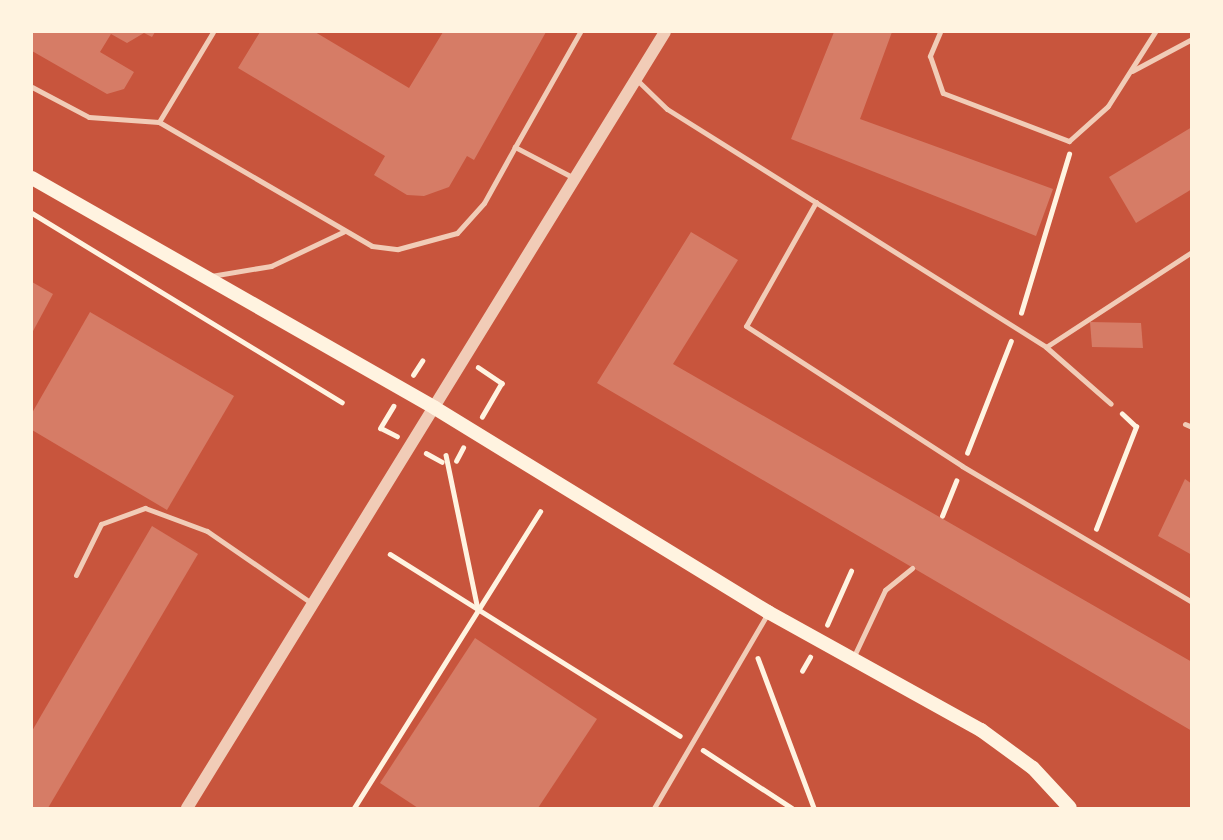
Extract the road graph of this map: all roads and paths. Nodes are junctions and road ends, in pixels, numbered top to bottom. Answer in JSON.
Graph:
{"nodes":[{"id":1,"x":213,"y":32,"type":"edge"},
{"id":2,"x":580,"y":32,"type":"edge"},
{"id":3,"x":665,"y":32,"type":"edge"},
{"id":4,"x":940,"y":32,"type":"edge"},
{"id":5,"x":1155,"y":32,"type":"edge"},
{"id":6,"x":1192,"y":40,"type":"edge"},
{"id":7,"x":1130,"y":72,"type":"junction"},
{"id":8,"x":636,"y":79,"type":"junction"},
{"id":9,"x":32,"y":87,"type":"edge"},
{"id":10,"x":159,"y":122,"type":"junction"},
{"id":11,"x":515,"y":147,"type":"junction"},
{"id":12,"x":32,"y":177,"type":"edge"},
{"id":13,"x":576,"y":179,"type":"junction"},
{"id":14,"x":816,"y":202,"type":"junction"},
{"id":15,"x":32,"y":213,"type":"edge"},
{"id":16,"x":343,"y":232,"type":"junction"},
{"id":17,"x":1192,"y":252,"type":"edge"},
{"id":18,"x":205,"y":277,"type":"junction"},
{"id":19,"x":1045,"y":347,"type":"junction"},
{"id":20,"x":342,"y":402,"type":"dead end"},
{"id":21,"x":1111,"y":404,"type":"joint"},
{"id":22,"x":435,"y":408,"type":"junction"},
{"id":23,"x":1185,"y":424,"type":"dead end"},
{"id":24,"x":1192,"y":427,"type":"edge"},
{"id":25,"x":446,"y":455,"type":"dead end"},
{"id":26,"x":540,"y":511,"type":"dead end"},
{"id":27,"x":1091,"y":542,"type":"junction"},
{"id":28,"x":390,"y":555,"type":"dead end"},
{"id":29,"x":912,"y":568,"type":"dead end"},
{"id":30,"x":76,"y":575,"type":"dead end"},
{"id":31,"x":1192,"y":602,"type":"edge"},
{"id":32,"x":313,"y":604,"type":"junction"},
{"id":33,"x":478,"y":610,"type":"junction"},
{"id":34,"x":768,"y":612,"type":"junction"},
{"id":35,"x":752,"y":642,"type":"junction"},
{"id":36,"x":854,"y":656,"type":"junction"},
{"id":37,"x":693,"y":744,"type":"junction"},
{"id":38,"x":187,"y":808,"type":"edge"},
{"id":39,"x":354,"y":808,"type":"edge"},
{"id":40,"x":654,"y":808,"type":"edge"},
{"id":41,"x":792,"y":808,"type":"edge"},
{"id":42,"x":814,"y":808,"type":"edge"},
{"id":43,"x":1070,"y":808,"type":"edge"}],
"edges":[{"from":1,"to":10,"type":"lane"},
{"from":2,"to":11,"type":"lane"},
{"from":3,"to":8,"type":"street"},
{"from":4,"to":7,"type":"lane"},
{"from":5,"to":7,"type":"lane"},
{"from":6,"to":7,"type":"lane"},
{"from":8,"to":13,"type":"street"},
{"from":8,"to":14,"type":"lane"},
{"from":9,"to":10,"type":"lane"},
{"from":10,"to":16,"type":"lane"},
{"from":11,"to":13,"type":"lane"},
{"from":11,"to":16,"type":"lane"},
{"from":12,"to":18,"type":"main road"},
{"from":13,"to":22,"type":"street"},
{"from":14,"to":19,"type":"lane"},
{"from":14,"to":27,"type":"lane"},
{"from":15,"to":20,"type":"path"},
{"from":16,"to":18,"type":"lane"},
{"from":17,"to":19,"type":"lane"},
{"from":18,"to":22,"type":"main road"},
{"from":19,"to":21,"type":"lane"},
{"from":21,"to":27,"type":"path"},
{"from":22,"to":32,"type":"street"},
{"from":22,"to":34,"type":"main road"},
{"from":23,"to":24,"type":"lane"},
{"from":25,"to":33,"type":"path"},
{"from":26,"to":33,"type":"path"},
{"from":27,"to":31,"type":"lane"},
{"from":28,"to":33,"type":"path"},
{"from":29,"to":36,"type":"lane"},
{"from":30,"to":32,"type":"lane"},
{"from":32,"to":38,"type":"street"},
{"from":33,"to":37,"type":"path"},
{"from":33,"to":39,"type":"path"},
{"from":34,"to":35,"type":"lane"},
{"from":34,"to":36,"type":"main road"},
{"from":35,"to":37,"type":"lane"},
{"from":35,"to":42,"type":"path"},
{"from":36,"to":43,"type":"main road"},
{"from":37,"to":40,"type":"lane"},
{"from":37,"to":41,"type":"path"}]}
